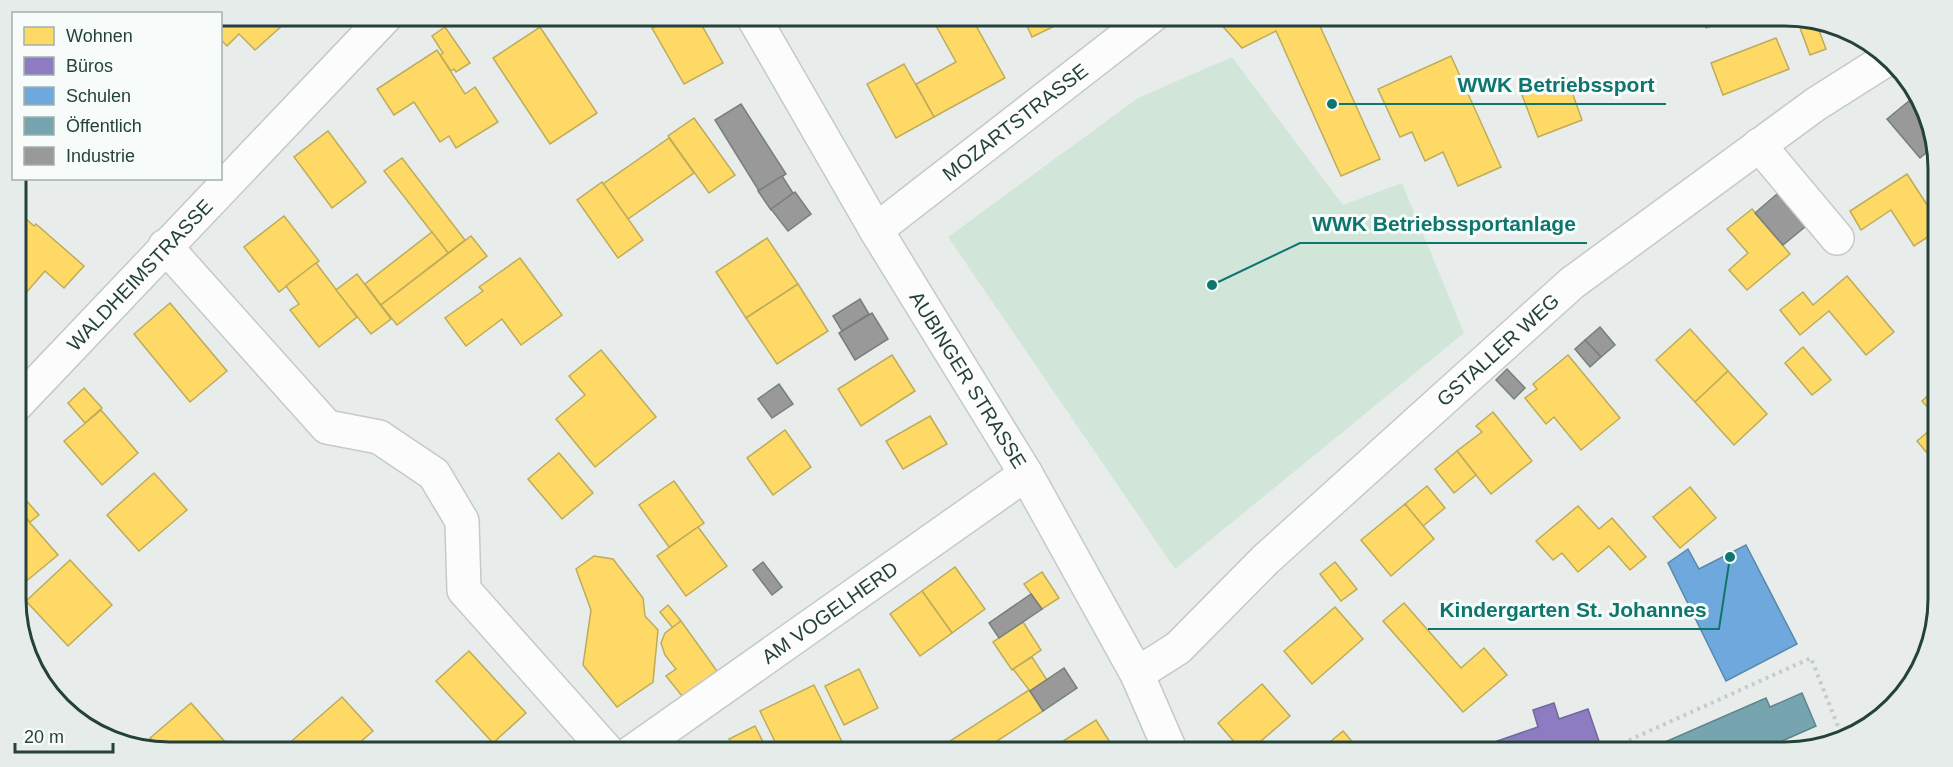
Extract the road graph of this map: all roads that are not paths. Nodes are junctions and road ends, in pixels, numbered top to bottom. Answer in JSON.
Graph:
{"nodes":[{"id":1,"x":376,"y":26,"type":"edge"},
{"id":2,"x":758,"y":26,"type":"edge"},
{"id":3,"x":1139,"y":26,"type":"edge"},
{"id":4,"x":1881,"y":63,"type":"edge"},
{"id":5,"x":1760,"y":145,"type":"junction"},
{"id":6,"x":876,"y":230,"type":"junction"},
{"id":7,"x":1837,"y":238,"type":"dead end"},
{"id":8,"x":165,"y":246,"type":"junction"},
{"id":9,"x":26,"y":394,"type":"edge"},
{"id":10,"x":1026,"y":474,"type":"junction"},
{"id":11,"x":1137,"y":674,"type":"junction"},
{"id":12,"x":1166,"y":741,"type":"edge"},
{"id":13,"x":599,"y":742,"type":"edge"},
{"id":14,"x":647,"y":742,"type":"edge"}],
"edges":[{"from":1,"to":8,"type":"street","name":"WALDHEIMSTRASSE"},
{"from":2,"to":6,"type":"street","name":"AUBINGER STRASSE"},
{"from":3,"to":6,"type":"street","name":"MOZARTSTRASSE"},
{"from":4,"to":5,"type":"street","name":"GSTALLER WEG"},
{"from":5,"to":7,"type":"street"},
{"from":5,"to":11,"type":"street","name":"GSTALLER WEG"},
{"from":6,"to":10,"type":"street","name":"AUBINGER STRASSE"},
{"from":8,"to":9,"type":"street","name":"WALDHEIMSTRASSE"},
{"from":8,"to":13,"type":"street"},
{"from":10,"to":11,"type":"street","name":"AUBINGER STRASSE"},
{"from":10,"to":14,"type":"street","name":"AM VOGELHERD"},
{"from":11,"to":12,"type":"street","name":"AUBINGER STRASSE"}]}
